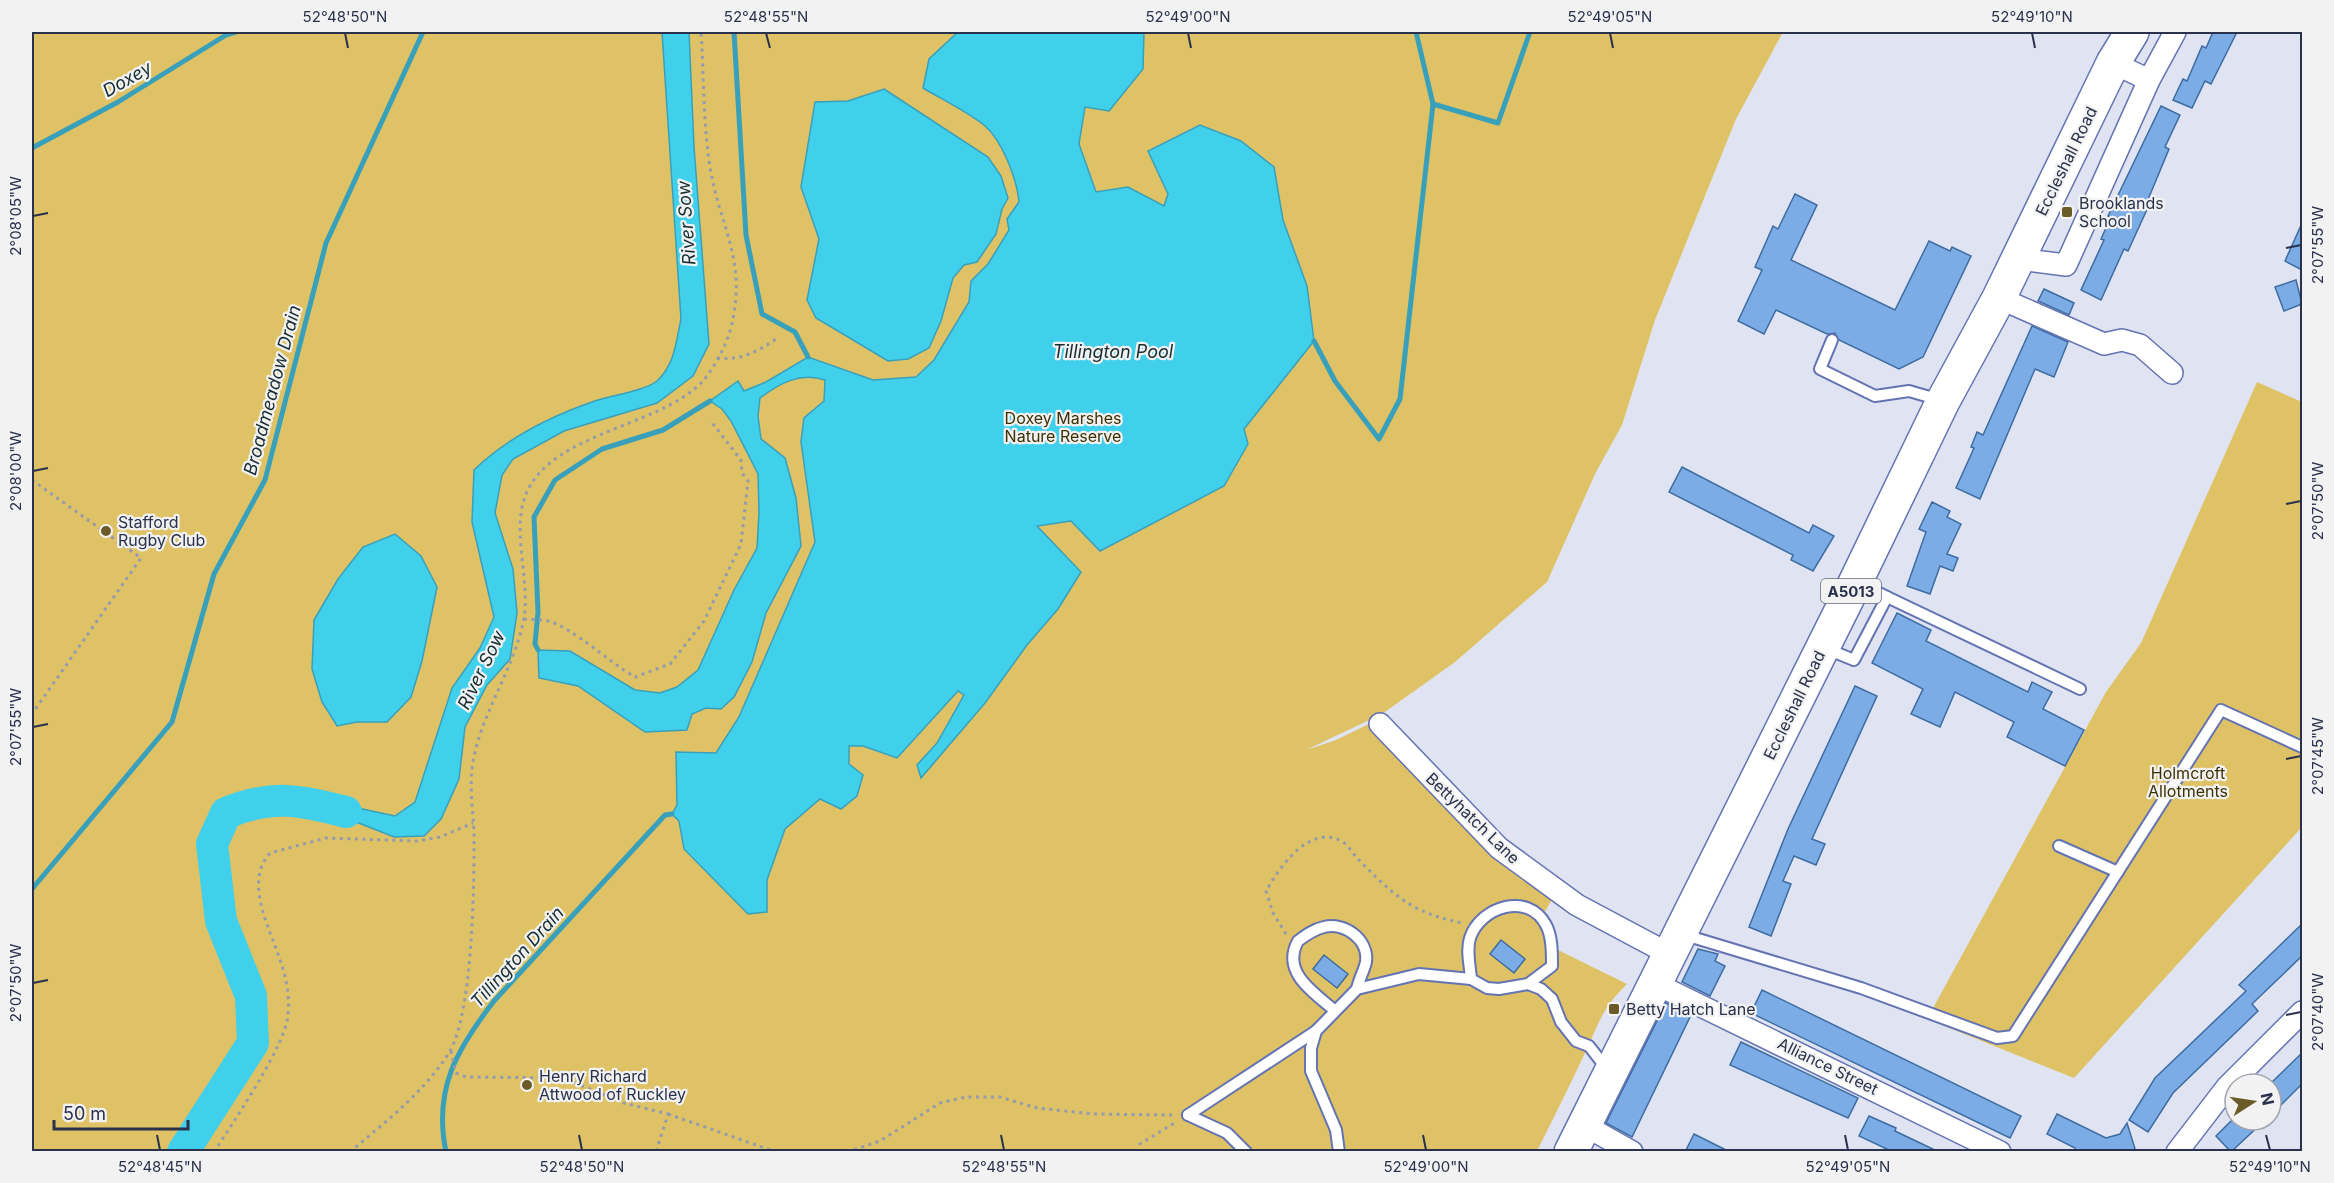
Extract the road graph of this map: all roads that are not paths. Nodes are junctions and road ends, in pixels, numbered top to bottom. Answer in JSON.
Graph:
{"nodes":[{"id":1,"x":2132,"y":32,"type":"edge"},
{"id":2,"x":2175,"y":32,"type":"edge"},
{"id":3,"x":2113,"y":63,"type":"junction"},
{"id":4,"x":2149,"y":80,"type":"junction"},
{"id":5,"x":2018,"y":259,"type":"junction"},
{"id":6,"x":1999,"y":298,"type":"junction"},
{"id":7,"x":1832,"y":340,"type":"dead end"},
{"id":8,"x":2172,"y":373,"type":"dead end"},
{"id":9,"x":1943,"y":401,"type":"junction"},
{"id":10,"x":1856,"y":581,"type":"junction"},
{"id":11,"x":1887,"y":597,"type":"junction"},
{"id":12,"x":1823,"y":648,"type":"junction"},
{"id":13,"x":2080,"y":689,"type":"dead end"},
{"id":14,"x":1380,"y":724,"type":"dead end"},
{"id":15,"x":2302,"y":747,"type":"edge"},
{"id":16,"x":2059,"y":846,"type":"dead end"},
{"id":17,"x":2118,"y":872,"type":"junction"},
{"id":18,"x":1675,"y":944,"type":"junction"},
{"id":19,"x":1471,"y":979,"type":"junction"},
{"id":20,"x":1654,"y":983,"type":"junction"},
{"id":21,"x":1528,"y":984,"type":"junction"},
{"id":22,"x":1357,"y":989,"type":"junction"},
{"id":23,"x":1334,"y":1010,"type":"junction"},
{"id":24,"x":2302,"y":1012,"type":"edge"},
{"id":25,"x":1316,"y":1031,"type":"junction"},
{"id":26,"x":1609,"y":1072,"type":"junction"},
{"id":27,"x":1578,"y":1138,"type":"edge"},
{"id":28,"x":1245,"y":1152,"type":"edge"},
{"id":29,"x":1340,"y":1152,"type":"edge"},
{"id":30,"x":1632,"y":1152,"type":"edge"},
{"id":31,"x":2000,"y":1152,"type":"edge"},
{"id":32,"x":2176,"y":1152,"type":"edge"}],
"edges":[{"from":1,"to":3,"type":"main road","name":"Eccleshall Road","number":"A5013"},
{"from":2,"to":4,"type":"street"},
{"from":3,"to":4,"type":"street"},
{"from":3,"to":5,"type":"main road","name":"Eccleshall Road","number":"A5013"},
{"from":4,"to":5,"type":"street"},
{"from":5,"to":6,"type":"main road","name":"Eccleshall Road","number":"A5013"},
{"from":6,"to":8,"type":"street"},
{"from":6,"to":9,"type":"main road","name":"Eccleshall Road","number":"A5013"},
{"from":7,"to":9,"type":"lane"},
{"from":9,"to":10,"type":"main road","name":"Eccleshall Road","number":"A5013"},
{"from":10,"to":11,"type":"lane"},
{"from":10,"to":12,"type":"main road","name":"Eccleshall Road","number":"A5013"},
{"from":11,"to":12,"type":"lane"},
{"from":11,"to":13,"type":"lane"},
{"from":12,"to":18,"type":"main road","name":"Eccleshall Road","number":"A5013"},
{"from":14,"to":18,"type":"street","name":"Bettyhatch Lane"},
{"from":15,"to":17,"type":"lane"},
{"from":16,"to":17,"type":"lane"},
{"from":17,"to":18,"type":"lane"},
{"from":18,"to":20,"type":"main road","name":"Eccleshall Road","number":"A5013"},
{"from":19,"to":21,"type":"lane"},
{"from":19,"to":21,"type":"lane"},
{"from":19,"to":22,"type":"lane"},
{"from":20,"to":26,"type":"main road","name":"Eccleshall Road","number":"A5013"},
{"from":20,"to":31,"type":"street","name":"Alliance Street"},
{"from":21,"to":26,"type":"lane"},
{"from":22,"to":23,"type":"lane"},
{"from":22,"to":23,"type":"lane"},
{"from":23,"to":25,"type":"lane"},
{"from":24,"to":32,"type":"street"},
{"from":25,"to":28,"type":"lane"},
{"from":25,"to":29,"type":"lane"},
{"from":26,"to":27,"type":"main road","name":"Eccleshall Road","number":"A5013"},
{"from":27,"to":30,"type":"street"}]}
